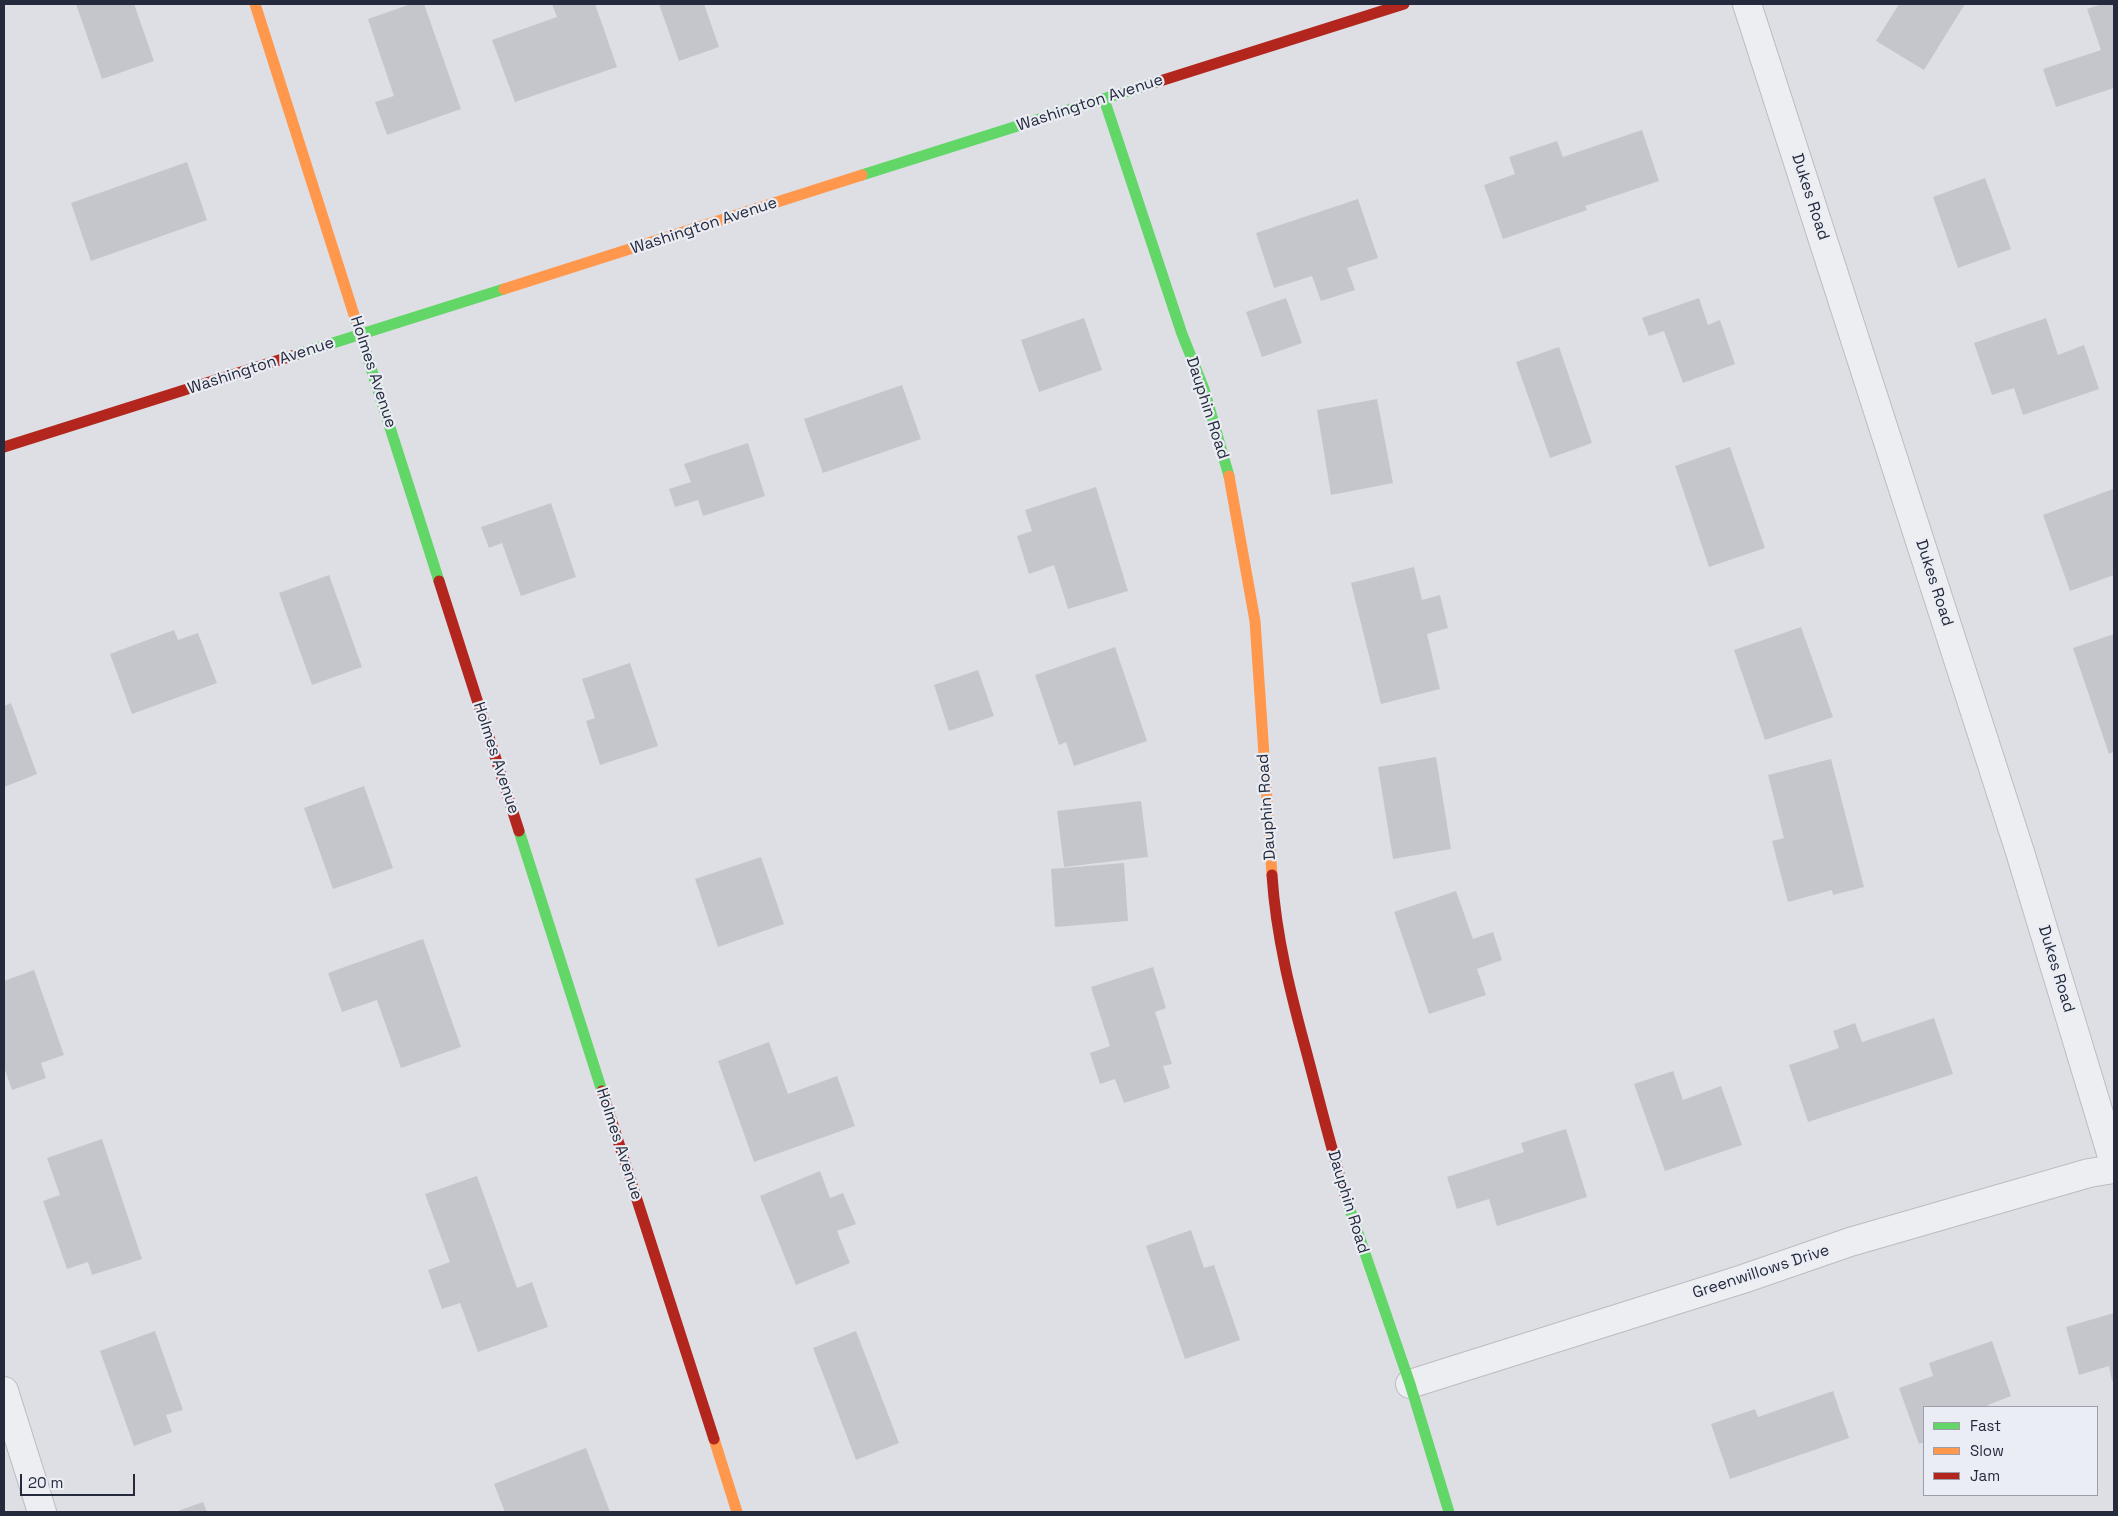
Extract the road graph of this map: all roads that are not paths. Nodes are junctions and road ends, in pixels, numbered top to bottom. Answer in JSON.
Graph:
{"nodes":[{"id":1,"x":255,"y":4,"type":"edge"},
{"id":2,"x":1404,"y":4,"type":"edge"},
{"id":3,"x":1747,"y":4,"type":"edge"},
{"id":4,"x":1104,"y":99,"type":"junction"},
{"id":5,"x":361,"y":335,"type":"junction"},
{"id":6,"x":4,"y":447,"type":"edge"},
{"id":7,"x":2114,"y":1163,"type":"edge"},
{"id":8,"x":2114,"y":1170,"type":"edge"},
{"id":9,"x":1410,"y":1384,"type":"junction"},
{"id":10,"x":4,"y":1391,"type":"edge"},
{"id":11,"x":42,"y":1512,"type":"edge"},
{"id":12,"x":737,"y":1512,"type":"edge"},
{"id":13,"x":1450,"y":1512,"type":"edge"}],
"edges":[{"from":1,"to":5,"type":"street","name":"Holmes Avenue"},
{"from":2,"to":4,"type":"street","name":"Washington Avenue"},
{"from":3,"to":7,"type":"street","name":"Dukes Road"},
{"from":4,"to":5,"type":"street","name":"Washington Avenue"},
{"from":4,"to":9,"type":"street","name":"Dauphin Road"},
{"from":5,"to":6,"type":"street","name":"Washington Avenue"},
{"from":5,"to":12,"type":"street","name":"Holmes Avenue"},
{"from":8,"to":9,"type":"street","name":"Greenwillows Drive"},
{"from":9,"to":13,"type":"street","name":"Dauphin Road"},
{"from":10,"to":11,"type":"street"}]}
